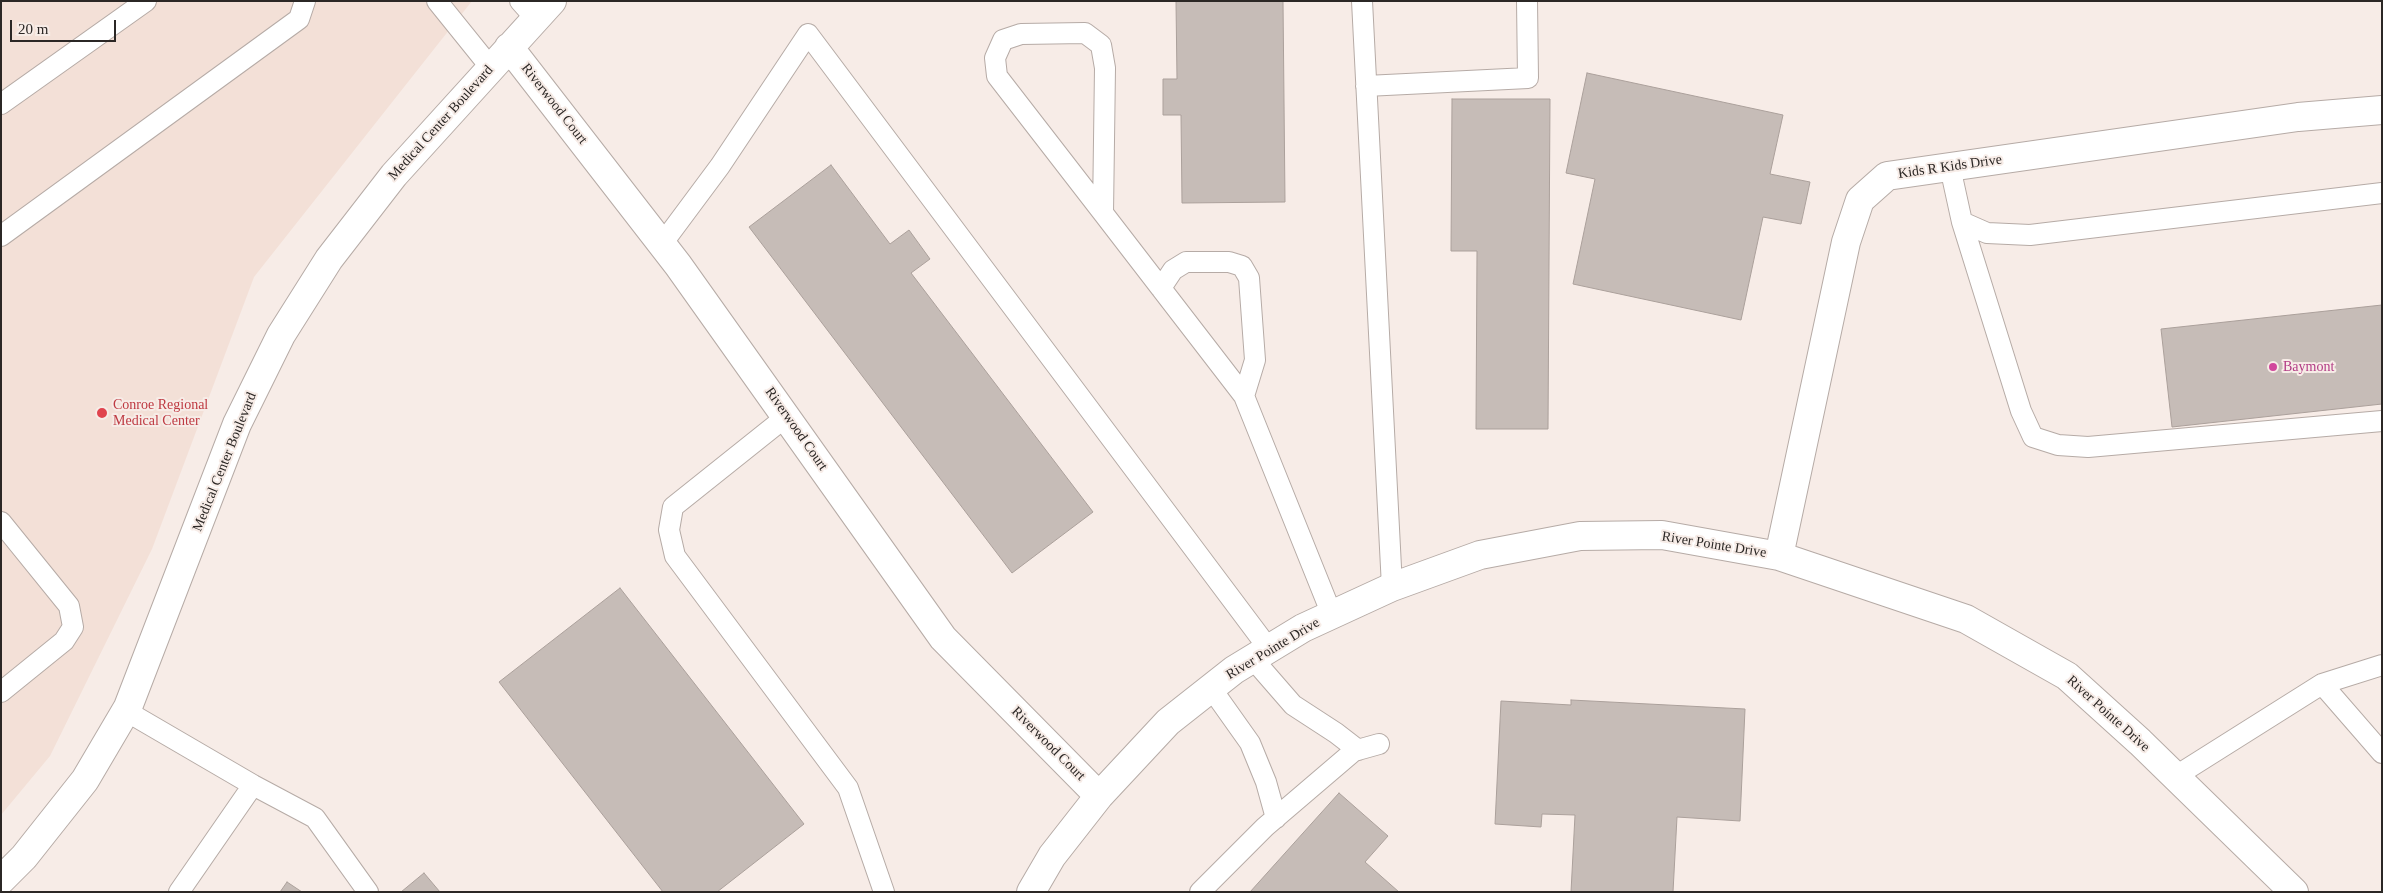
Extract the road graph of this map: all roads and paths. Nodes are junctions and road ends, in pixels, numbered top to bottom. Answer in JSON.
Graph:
{"nodes":[{"id":1,"x":146,"y":1,"type":"edge"},
{"id":2,"x":306,"y":1,"type":"edge"},
{"id":3,"x":437,"y":1,"type":"edge"},
{"id":4,"x":1362,"y":1,"type":"edge"},
{"id":5,"x":1527,"y":1,"type":"edge"},
{"id":6,"x":536,"y":7,"type":"edge"},
{"id":7,"x":509,"y":47,"type":"junction"},
{"id":8,"x":491,"y":68,"type":"junction"},
{"id":9,"x":1366,"y":86,"type":"junction"},
{"id":10,"x":1,"y":104,"type":"edge"},
{"id":11,"x":2382,"y":110,"type":"edge"},
{"id":12,"x":1950,"y":167,"type":"junction"},
{"id":13,"x":2382,"y":193,"type":"edge"},
{"id":14,"x":1103,"y":213,"type":"junction"},
{"id":15,"x":1962,"y":222,"type":"junction"},
{"id":16,"x":1,"y":236,"type":"edge"},
{"id":17,"x":662,"y":244,"type":"junction"},
{"id":18,"x":1161,"y":288,"type":"junction"},
{"id":19,"x":1244,"y":396,"type":"junction"},
{"id":20,"x":787,"y":416,"type":"junction"},
{"id":21,"x":2382,"y":421,"type":"edge"},
{"id":22,"x":1,"y":522,"type":"edge"},
{"id":23,"x":1779,"y":556,"type":"junction"},
{"id":24,"x":1392,"y":587,"type":"junction"},
{"id":25,"x":1332,"y":615,"type":"junction"},
{"id":26,"x":1261,"y":654,"type":"junction"},
{"id":27,"x":2382,"y":664,"type":"edge"},
{"id":28,"x":2322,"y":684,"type":"junction"},
{"id":29,"x":1210,"y":688,"type":"junction"},
{"id":30,"x":1,"y":692,"type":"edge"},
{"id":31,"x":126,"y":711,"type":"junction"},
{"id":32,"x":1379,"y":744,"type":"dead end"},
{"id":33,"x":1358,"y":750,"type":"junction"},
{"id":34,"x":2382,"y":753,"type":"edge"},
{"id":35,"x":2176,"y":776,"type":"junction"},
{"id":36,"x":253,"y":785,"type":"junction"},
{"id":37,"x":1099,"y":796,"type":"junction"},
{"id":38,"x":1276,"y":818,"type":"junction"},
{"id":39,"x":1,"y":880,"type":"edge"},
{"id":40,"x":179,"y":892,"type":"edge"},
{"id":41,"x":368,"y":892,"type":"edge"},
{"id":42,"x":884,"y":892,"type":"edge"},
{"id":43,"x":1031,"y":892,"type":"edge"},
{"id":44,"x":1200,"y":892,"type":"edge"},
{"id":45,"x":2294,"y":892,"type":"edge"}],
"edges":[{"from":1,"to":10,"type":"lane"},
{"from":2,"to":16,"type":"lane"},
{"from":3,"to":8,"type":"lane"},
{"from":4,"to":9,"type":"lane"},
{"from":5,"to":9,"type":"lane"},
{"from":6,"to":7,"type":"street","name":"Medical Center Boulevard"},
{"from":7,"to":8,"type":"street","name":"Medical Center Boulevard"},
{"from":7,"to":17,"type":"street","name":"Riverwood Court"},
{"from":8,"to":31,"type":"street","name":"Medical Center Boulevard"},
{"from":9,"to":24,"type":"lane"},
{"from":11,"to":12,"type":"street","name":"Kids R Kids Drive"},
{"from":12,"to":15,"type":"lane"},
{"from":12,"to":23,"type":"street","name":"Kids R Kids Drive"},
{"from":13,"to":15,"type":"lane"},
{"from":14,"to":14,"type":"lane"},
{"from":14,"to":18,"type":"lane"},
{"from":15,"to":21,"type":"lane"},
{"from":17,"to":20,"type":"street","name":"Riverwood Court"},
{"from":17,"to":26,"type":"lane"},
{"from":18,"to":19,"type":"lane"},
{"from":18,"to":19,"type":"lane"},
{"from":19,"to":25,"type":"lane"},
{"from":20,"to":37,"type":"street","name":"Riverwood Court"},
{"from":20,"to":42,"type":"lane"},
{"from":22,"to":30,"type":"lane"},
{"from":23,"to":24,"type":"street","name":"River Pointe Drive"},
{"from":23,"to":35,"type":"street","name":"River Pointe Drive"},
{"from":24,"to":25,"type":"street","name":"River Pointe Drive"},
{"from":25,"to":26,"type":"street","name":"River Pointe Drive"},
{"from":26,"to":29,"type":"street","name":"River Pointe Drive"},
{"from":26,"to":33,"type":"lane"},
{"from":27,"to":28,"type":"lane"},
{"from":28,"to":34,"type":"lane"},
{"from":28,"to":35,"type":"lane"},
{"from":29,"to":37,"type":"street","name":"River Pointe Drive"},
{"from":29,"to":38,"type":"lane"},
{"from":31,"to":36,"type":"lane"},
{"from":31,"to":39,"type":"street","name":"Medical Center Boulevard"},
{"from":32,"to":33,"type":"lane"},
{"from":33,"to":38,"type":"lane"},
{"from":35,"to":45,"type":"street","name":"River Pointe Drive"},
{"from":36,"to":40,"type":"lane"},
{"from":36,"to":41,"type":"lane"},
{"from":37,"to":43,"type":"street","name":"River Pointe Drive"},
{"from":38,"to":44,"type":"lane"}]}
